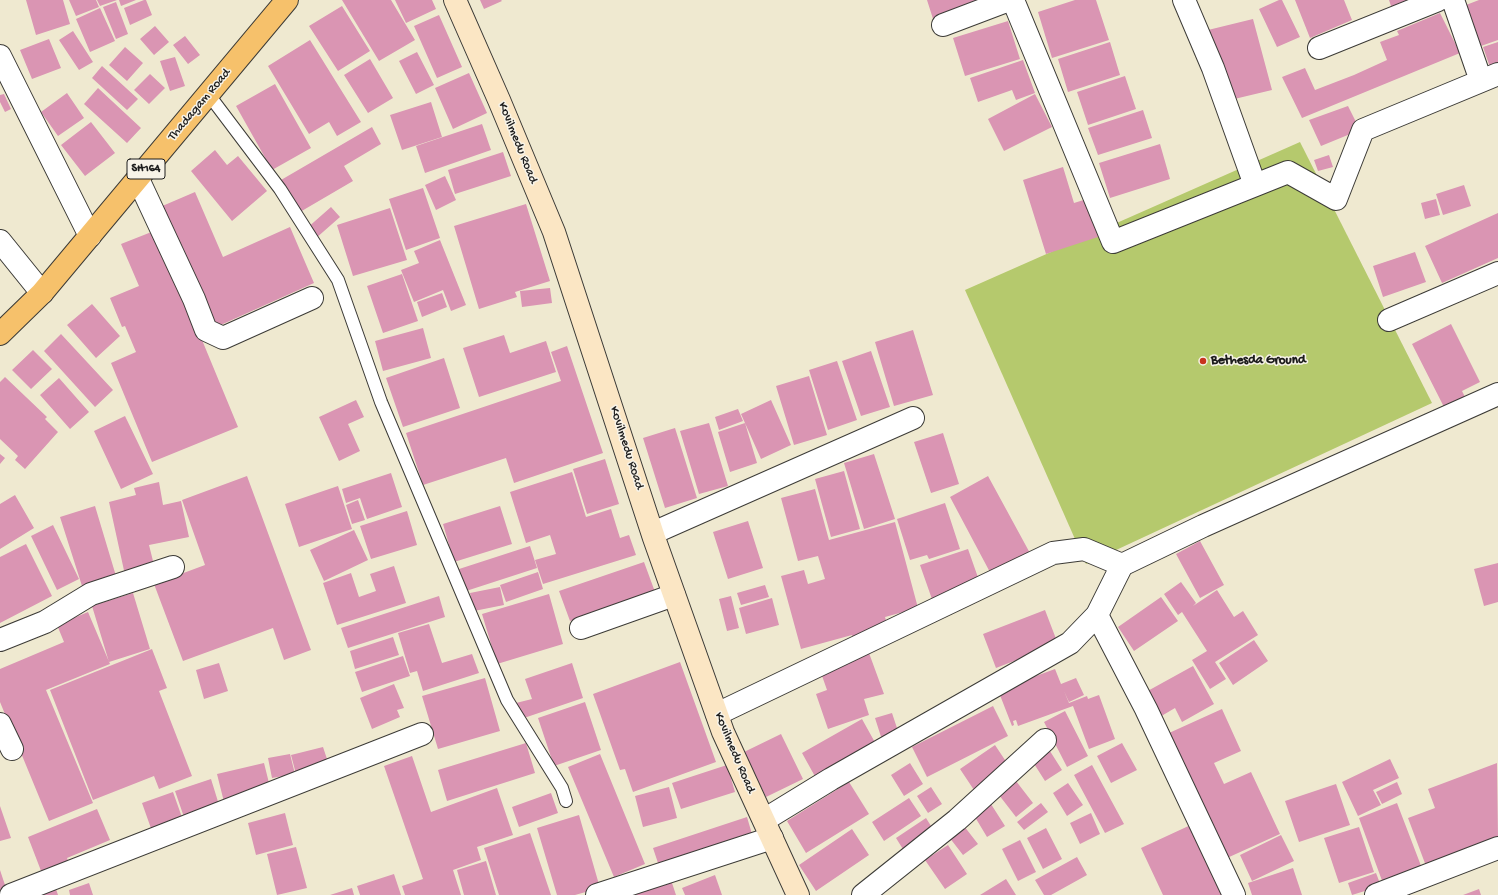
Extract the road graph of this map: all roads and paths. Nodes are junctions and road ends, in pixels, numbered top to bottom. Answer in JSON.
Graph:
{"nodes":[{"id":1,"x":287,"y":0,"type":"edge"},
{"id":2,"x":455,"y":0,"type":"edge"},
{"id":3,"x":1009,"y":0,"type":"edge"},
{"id":4,"x":1013,"y":0,"type":"edge"},
{"id":5,"x":1184,"y":0,"type":"edge"},
{"id":6,"x":1438,"y":0,"type":"edge"},
{"id":7,"x":1453,"y":0,"type":"edge"},
{"id":8,"x":942,"y":25,"type":"dead end"},
{"id":9,"x":1319,"y":48,"type":"dead end"},
{"id":10,"x":0,"y":56,"type":"edge"},
{"id":11,"x":1490,"y":77,"type":"edge"},
{"id":12,"x":209,"y":95,"type":"junction"},
{"id":13,"x":138,"y":179,"type":"junction"},
{"id":14,"x":1255,"y":186,"type":"junction"},
{"id":15,"x":90,"y":236,"type":"junction"},
{"id":16,"x":0,"y":241,"type":"edge"},
{"id":17,"x":1498,"y":273,"type":"edge"},
{"id":18,"x":42,"y":293,"type":"junction"},
{"id":19,"x":312,"y":298,"type":"dead end"},
{"id":20,"x":1389,"y":320,"type":"dead end"},
{"id":21,"x":0,"y":334,"type":"edge"},
{"id":22,"x":1498,"y":394,"type":"edge"},
{"id":23,"x":913,"y":418,"type":"dead end"},
{"id":24,"x":653,"y":533,"type":"junction"},
{"id":25,"x":1122,"y":565,"type":"junction"},
{"id":26,"x":173,"y":567,"type":"dead end"},
{"id":27,"x":674,"y":595,"type":"junction"},
{"id":28,"x":1096,"y":615,"type":"junction"},
{"id":29,"x":581,"y":628,"type":"dead end"},
{"id":30,"x":0,"y":640,"type":"edge"},
{"id":31,"x":717,"y":714,"type":"junction"},
{"id":32,"x":0,"y":724,"type":"edge"},
{"id":33,"x":422,"y":734,"type":"dead end"},
{"id":34,"x":1045,"y":740,"type":"dead end"},
{"id":35,"x":12,"y":749,"type":"dead end"},
{"id":36,"x":566,"y":801,"type":"dead end"},
{"id":37,"x":768,"y":829,"type":"junction"},
{"id":38,"x":1498,"y":848,"type":"edge"},
{"id":39,"x":12,"y":895,"type":"edge"},
{"id":40,"x":597,"y":895,"type":"edge"},
{"id":41,"x":798,"y":895,"type":"edge"},
{"id":42,"x":863,"y":895,"type":"edge"},
{"id":43,"x":1234,"y":895,"type":"edge"},
{"id":44,"x":1376,"y":895,"type":"edge"}],
"edges":[{"from":1,"to":12,"type":"main road","name":"Thadagam Road","number":"SH164"},
{"from":2,"to":24,"type":"street","name":"Kovilmedu Road"},
{"from":3,"to":8,"type":"street"},
{"from":4,"to":14,"type":"street"},
{"from":5,"to":14,"type":"street"},
{"from":6,"to":9,"type":"street"},
{"from":7,"to":11,"type":"street"},
{"from":10,"to":15,"type":"street"},
{"from":11,"to":14,"type":"street"},
{"from":12,"to":13,"type":"main road","name":"Thadagam Road","number":"SH164"},
{"from":12,"to":36,"type":"lane"},
{"from":13,"to":15,"type":"main road","name":"Thadagam Road","number":"SH164"},
{"from":13,"to":19,"type":"street"},
{"from":15,"to":18,"type":"main road","name":"Thadagam Road","number":"SH164"},
{"from":16,"to":18,"type":"street"},
{"from":17,"to":20,"type":"street"},
{"from":18,"to":21,"type":"main road","name":"Thadagam Road","number":"SH164"},
{"from":22,"to":25,"type":"street"},
{"from":23,"to":24,"type":"street"},
{"from":24,"to":27,"type":"street","name":"Kovilmedu Road"},
{"from":25,"to":28,"type":"street"},
{"from":25,"to":31,"type":"street"},
{"from":26,"to":30,"type":"street"},
{"from":27,"to":29,"type":"street"},
{"from":27,"to":31,"type":"street","name":"Kovilmedu Road"},
{"from":28,"to":37,"type":"street"},
{"from":28,"to":43,"type":"street"},
{"from":31,"to":37,"type":"street","name":"Kovilmedu Road"},
{"from":32,"to":35,"type":"street"},
{"from":33,"to":39,"type":"street"},
{"from":34,"to":42,"type":"street"},
{"from":37,"to":40,"type":"street"},
{"from":37,"to":41,"type":"street","name":"Kovilmedu Road"},
{"from":38,"to":44,"type":"street"}]}
